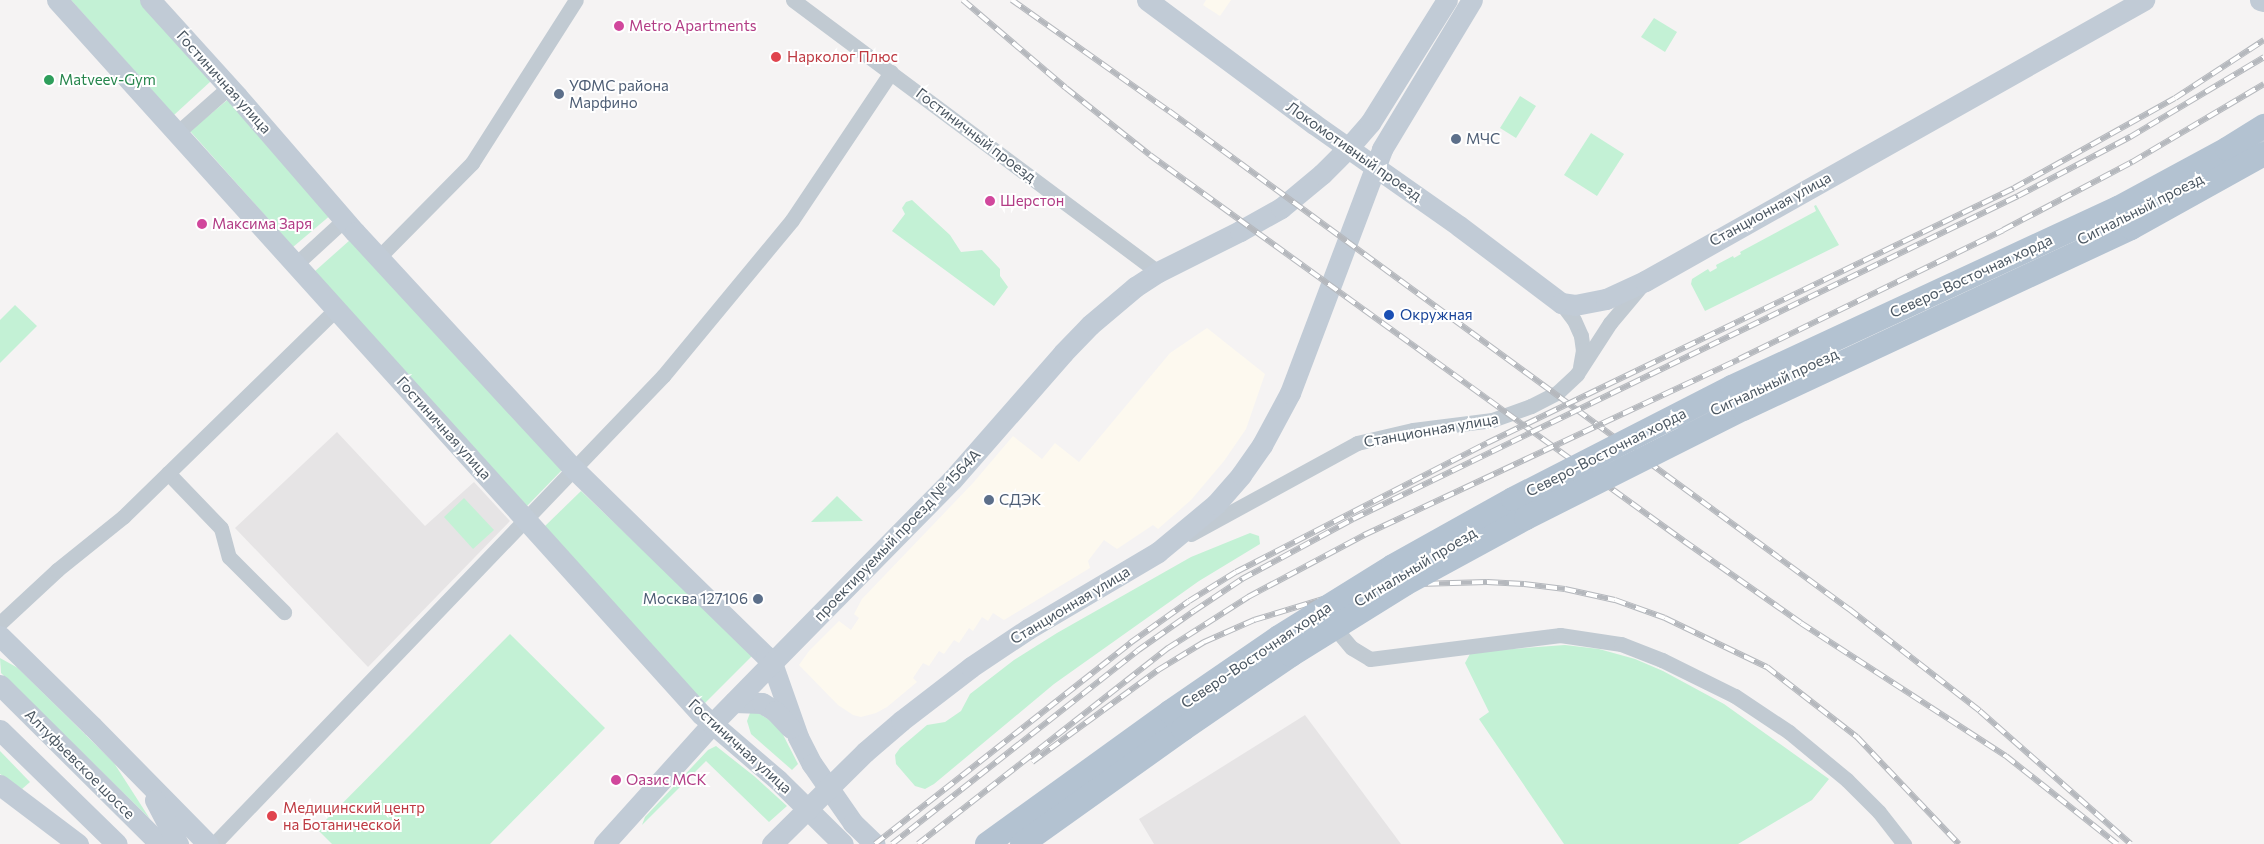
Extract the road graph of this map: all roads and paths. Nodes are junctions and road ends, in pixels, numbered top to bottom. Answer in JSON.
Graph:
{"nodes":[{"id":1,"x":57,"y":0,"type":"edge"},
{"id":2,"x":150,"y":0,"type":"edge"},
{"id":3,"x":576,"y":0,"type":"edge"},
{"id":4,"x":793,"y":0,"type":"edge"},
{"id":5,"x":1147,"y":0,"type":"edge"},
{"id":6,"x":1447,"y":0,"type":"edge"},
{"id":7,"x":1472,"y":0,"type":"edge"},
{"id":8,"x":2260,"y":0,"type":"edge"},
{"id":9,"x":2140,"y":1,"type":"edge"},
{"id":10,"x":2264,"y":1,"type":"edge"},
{"id":11,"x":891,"y":72,"type":"junction"},
{"id":12,"x":229,"y":87,"type":"junction"},
{"id":13,"x":2264,"y":126,"type":"edge"},
{"id":14,"x":177,"y":132,"type":"junction"},
{"id":15,"x":2264,"y":141,"type":"edge"},
{"id":16,"x":1349,"y":147,"type":"junction"},
{"id":17,"x":2264,"y":154,"type":"edge"},
{"id":18,"x":1375,"y":166,"type":"junction"},
{"id":19,"x":344,"y":220,"type":"junction"},
{"id":20,"x":378,"y":258,"type":"junction"},
{"id":21,"x":296,"y":264,"type":"junction"},
{"id":22,"x":1158,"y":272,"type":"junction"},
{"id":23,"x":1645,"y":281,"type":"junction"},
{"id":24,"x":1561,"y":304,"type":"junction"},
{"id":25,"x":336,"y":309,"type":"junction"},
{"id":26,"x":1580,"y":369,"type":"junction"},
{"id":27,"x":575,"y":470,"type":"junction"},
{"id":28,"x":168,"y":473,"type":"junction"},
{"id":29,"x":527,"y":520,"type":"junction"},
{"id":30,"x":1158,"y":552,"type":"junction"},
{"id":31,"x":284,"y":612,"type":"dead end"},
{"id":32,"x":1328,"y":620,"type":"junction"},
{"id":33,"x":0,"y":623,"type":"edge"},
{"id":34,"x":4,"y":642,"type":"edge"},
{"id":35,"x":772,"y":664,"type":"junction"},
{"id":36,"x":0,"y":684,"type":"edge"},
{"id":37,"x":734,"y":702,"type":"junction"},
{"id":38,"x":712,"y":724,"type":"junction"},
{"id":39,"x":0,"y":730,"type":"edge"},
{"id":40,"x":798,"y":737,"type":"junction"},
{"id":41,"x":746,"y":752,"type":"junction"},
{"id":42,"x":133,"y":767,"type":"junction"},
{"id":43,"x":0,"y":785,"type":"edge"},
{"id":44,"x":829,"y":788,"type":"junction"},
{"id":45,"x":808,"y":809,"type":"junction"},
{"id":46,"x":87,"y":816,"type":"junction"},
{"id":47,"x":78,"y":844,"type":"edge"},
{"id":48,"x":107,"y":844,"type":"edge"},
{"id":49,"x":117,"y":844,"type":"edge"},
{"id":50,"x":160,"y":844,"type":"edge"},
{"id":51,"x":178,"y":844,"type":"edge"},
{"id":52,"x":208,"y":844,"type":"edge"},
{"id":53,"x":214,"y":844,"type":"edge"},
{"id":54,"x":604,"y":844,"type":"edge"},
{"id":55,"x":772,"y":844,"type":"edge"},
{"id":56,"x":843,"y":844,"type":"edge"},
{"id":57,"x":874,"y":844,"type":"edge"},
{"id":58,"x":987,"y":844,"type":"edge"},
{"id":59,"x":1022,"y":844,"type":"edge"},
{"id":60,"x":1034,"y":844,"type":"edge"},
{"id":61,"x":1904,"y":844,"type":"edge"}],
"edges":[{"from":1,"to":14,"type":"street","name":"Гостиничная улица"},
{"from":2,"to":12,"type":"street","name":"Гостиничная улица"},
{"from":3,"to":20,"type":"street"},
{"from":4,"to":11,"type":"street","name":"Гостиничный проезд"},
{"from":5,"to":16,"type":"street","name":"Локомотивный проезд"},
{"from":6,"to":16,"type":"street","name":"проектируемый проезд № 1564А"},
{"from":7,"to":18,"type":"street"},
{"from":8,"to":10,"type":"street"},
{"from":9,"to":23,"type":"street","name":"Станционная улица"},
{"from":11,"to":22,"type":"street","name":"Гостиничный проезд"},
{"from":11,"to":27,"type":"street"},
{"from":12,"to":14,"type":"street"},
{"from":12,"to":19,"type":"street","name":"Гостиничная улица"},
{"from":13,"to":58,"type":"main road","name":"Северо-Восточная хорда","bridge":true},
{"from":14,"to":21,"type":"street","name":"Гостиничная улица"},
{"from":15,"to":32,"type":"street","name":"Сигнальный проезд"},
{"from":16,"to":18,"type":"street","name":"Локомотивный проезд"},
{"from":16,"to":22,"type":"street","name":"проектируемый проезд № 1564А"},
{"from":17,"to":59,"type":"main road","name":"Северо-Восточная хорда","bridge":true},
{"from":18,"to":24,"type":"street","name":"Локомотивный проезд"},
{"from":18,"to":30,"type":"street"},
{"from":19,"to":20,"type":"street","name":"Гостиничная улица"},
{"from":19,"to":21,"type":"street"},
{"from":20,"to":27,"type":"street","name":"Гостиничная улица"},
{"from":21,"to":25,"type":"street","name":"Гостиничная улица"},
{"from":22,"to":35,"type":"street","name":"проектируемый проезд № 1564А"},
{"from":23,"to":24,"type":"street"},
{"from":23,"to":26,"type":"street","name":"Станционная улица"},
{"from":24,"to":26,"type":"street","name":"Локомотивный проезд"},
{"from":25,"to":28,"type":"street"},
{"from":25,"to":29,"type":"street","name":"Гостиничная улица"},
{"from":26,"to":30,"type":"street","name":"Станционная улица"},
{"from":27,"to":29,"type":"street"},
{"from":27,"to":35,"type":"street","name":"Гостиничная улица"},
{"from":28,"to":31,"type":"street"},
{"from":28,"to":33,"type":"street"},
{"from":29,"to":38,"type":"street","name":"Гостиничная улица"},
{"from":29,"to":53,"type":"street"},
{"from":30,"to":44,"type":"street","name":"Станционная улица"},
{"from":32,"to":60,"type":"street","name":"Сигнальный проезд"},
{"from":32,"to":61,"type":"street"},
{"from":34,"to":42,"type":"street"},
{"from":35,"to":37,"type":"street","name":"проектируемый проезд № 1564А"},
{"from":35,"to":40,"type":"street","name":"Гостиничная улица"},
{"from":36,"to":50,"type":"street","name":"Алтуфьевское шоссе"},
{"from":37,"to":38,"type":"street","name":"проектируемый проезд № 1564А"},
{"from":37,"to":40,"type":"street"},
{"from":37,"to":41,"type":"street"},
{"from":38,"to":41,"type":"street","name":"Гостиничная улица"},
{"from":38,"to":54,"type":"street","name":"проектируемый проезд № 1564А"},
{"from":39,"to":46,"type":"street","name":"Алтуфьевское шоссе"},
{"from":40,"to":44,"type":"street","name":"Гостиничная улица"},
{"from":41,"to":45,"type":"street","name":"Гостиничная улица"},
{"from":42,"to":51,"type":"street"},
{"from":42,"to":52,"type":"street"},
{"from":43,"to":47,"type":"street"},
{"from":44,"to":45,"type":"street","name":"Станционная улица"},
{"from":44,"to":57,"type":"street","name":"Гостиничная улица"},
{"from":45,"to":55,"type":"street","name":"Станционная улица"},
{"from":45,"to":56,"type":"street","name":"Гостиничная улица"},
{"from":46,"to":48,"type":"street"},
{"from":46,"to":49,"type":"street","name":"Алтуфьевское шоссе"}]}
